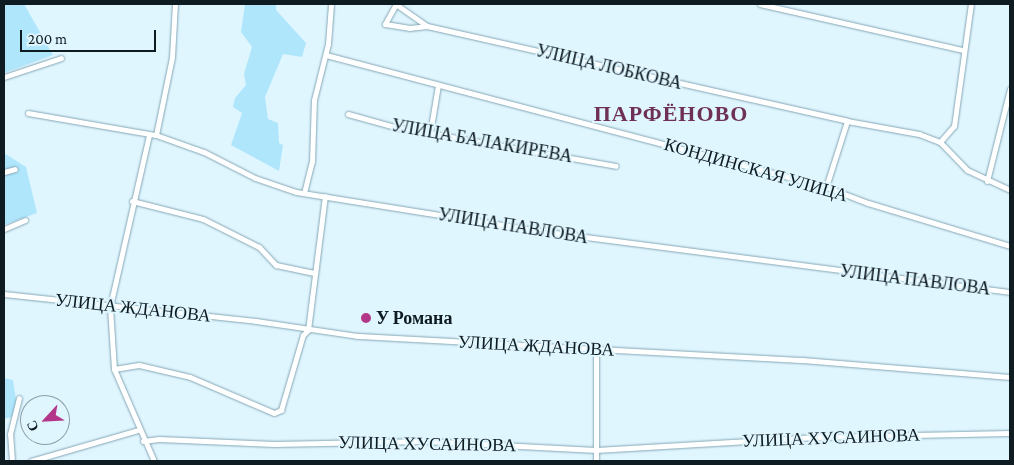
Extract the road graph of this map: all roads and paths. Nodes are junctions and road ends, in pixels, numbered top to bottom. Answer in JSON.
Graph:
{"nodes":[{"id":1,"x":175,"y":4,"type":"edge"},
{"id":2,"x":331,"y":4,"type":"edge"},
{"id":3,"x":760,"y":4,"type":"edge"},
{"id":4,"x":971,"y":4,"type":"edge"},
{"id":5,"x":427,"y":26,"type":"junction"},
{"id":6,"x":963,"y":50,"type":"junction"},
{"id":7,"x":326,"y":55,"type":"junction"},
{"id":8,"x":61,"y":58,"type":"dead end"},
{"id":9,"x":4,"y":78,"type":"edge"},
{"id":10,"x":438,"y":85,"type":"junction"},
{"id":11,"x":1010,"y":89,"type":"edge"},
{"id":12,"x":28,"y":112,"type":"dead end"},
{"id":13,"x":348,"y":114,"type":"dead end"},
{"id":14,"x":847,"y":121,"type":"junction"},
{"id":15,"x":430,"y":133,"type":"junction"},
{"id":16,"x":149,"y":135,"type":"junction"},
{"id":17,"x":156,"y":136,"type":"junction"},
{"id":18,"x":940,"y":142,"type":"junction"},
{"id":19,"x":616,"y":166,"type":"dead end"},
{"id":20,"x":15,"y":168,"type":"dead end"},
{"id":21,"x":4,"y":172,"type":"edge"},
{"id":22,"x":987,"y":180,"type":"junction"},
{"id":23,"x":826,"y":187,"type":"junction"},
{"id":24,"x":1010,"y":190,"type":"edge"},
{"id":25,"x":304,"y":193,"type":"junction"},
{"id":26,"x":326,"y":196,"type":"junction"},
{"id":27,"x":132,"y":201,"type":"junction"},
{"id":28,"x":25,"y":220,"type":"dead end"},
{"id":29,"x":4,"y":229,"type":"edge"},
{"id":30,"x":1010,"y":246,"type":"edge"},
{"id":31,"x":315,"y":273,"type":"junction"},
{"id":32,"x":1010,"y":292,"type":"edge"},
{"id":33,"x":4,"y":294,"type":"edge"},
{"id":34,"x":110,"y":307,"type":"junction"},
{"id":35,"x":308,"y":330,"type":"junction"},
{"id":36,"x":596,"y":349,"type":"junction"},
{"id":37,"x":114,"y":369,"type":"junction"},
{"id":38,"x":1010,"y":377,"type":"edge"},
{"id":39,"x":19,"y":398,"type":"dead end"},
{"id":40,"x":138,"y":430,"type":"junction"},
{"id":41,"x":1010,"y":433,"type":"edge"},
{"id":42,"x":143,"y":441,"type":"junction"},
{"id":43,"x":596,"y":450,"type":"junction"},
{"id":44,"x":12,"y":461,"type":"edge"},
{"id":45,"x":31,"y":461,"type":"edge"},
{"id":46,"x":154,"y":461,"type":"edge"},
{"id":47,"x":596,"y":461,"type":"edge"}],
"edges":[{"from":1,"to":17,"type":"street"},
{"from":2,"to":7,"type":"street"},
{"from":3,"to":6,"type":"street"},
{"from":4,"to":6,"type":"street"},
{"from":5,"to":5,"type":"street","name":"УЛИЦА ЛОБКОВА"},
{"from":5,"to":14,"type":"street","name":"УЛИЦА ЛОБКОВА"},
{"from":6,"to":18,"type":"street"},
{"from":7,"to":10,"type":"street","name":"КОНДИНСКАЯ УЛИЦА"},
{"from":7,"to":25,"type":"street"},
{"from":8,"to":9,"type":"street"},
{"from":10,"to":15,"type":"street"},
{"from":10,"to":23,"type":"street","name":"КОНДИНСКАЯ УЛИЦА"},
{"from":11,"to":22,"type":"street"},
{"from":12,"to":16,"type":"street","name":"УЛИЦА ПАВЛОВА"},
{"from":13,"to":15,"type":"street","name":"УЛИЦА БАЛАКИРЕВА"},
{"from":14,"to":18,"type":"street","name":"УЛИЦА ЛОБКОВА"},
{"from":14,"to":23,"type":"street"},
{"from":15,"to":19,"type":"street","name":"УЛИЦА БАЛАКИРЕВА"},
{"from":16,"to":17,"type":"street","name":"УЛИЦА ПАВЛОВА"},
{"from":16,"to":27,"type":"street"},
{"from":17,"to":25,"type":"street","name":"УЛИЦА ПАВЛОВА"},
{"from":18,"to":22,"type":"street","name":"УЛИЦА ЛОБКОВА"},
{"from":20,"to":21,"type":"street"},
{"from":22,"to":24,"type":"street","name":"УЛИЦА ЛОБКОВА"},
{"from":23,"to":30,"type":"street","name":"КОНДИНСКАЯ УЛИЦА"},
{"from":25,"to":26,"type":"street","name":"УЛИЦА ПАВЛОВА"},
{"from":26,"to":31,"type":"street"},
{"from":26,"to":32,"type":"street","name":"УЛИЦА ПАВЛОВА"},
{"from":27,"to":31,"type":"street"},
{"from":27,"to":34,"type":"street"},
{"from":28,"to":29,"type":"street"},
{"from":31,"to":35,"type":"street"},
{"from":33,"to":34,"type":"street","name":"УЛИЦА ЖДАНОВА"},
{"from":34,"to":35,"type":"street","name":"УЛИЦА ЖДАНОВА"},
{"from":34,"to":37,"type":"street"},
{"from":35,"to":36,"type":"street","name":"УЛИЦА ЖДАНОВА"},
{"from":35,"to":37,"type":"street"},
{"from":36,"to":38,"type":"street","name":"УЛИЦА ЖДАНОВА"},
{"from":36,"to":43,"type":"street"},
{"from":37,"to":40,"type":"street"},
{"from":39,"to":44,"type":"street"},
{"from":40,"to":42,"type":"street"},
{"from":40,"to":45,"type":"street"},
{"from":41,"to":43,"type":"street","name":"УЛИЦА ХУСАИНОВА"},
{"from":42,"to":43,"type":"street","name":"УЛИЦА ХУСАИНОВА"},
{"from":42,"to":46,"type":"street"},
{"from":43,"to":47,"type":"street"}]}
